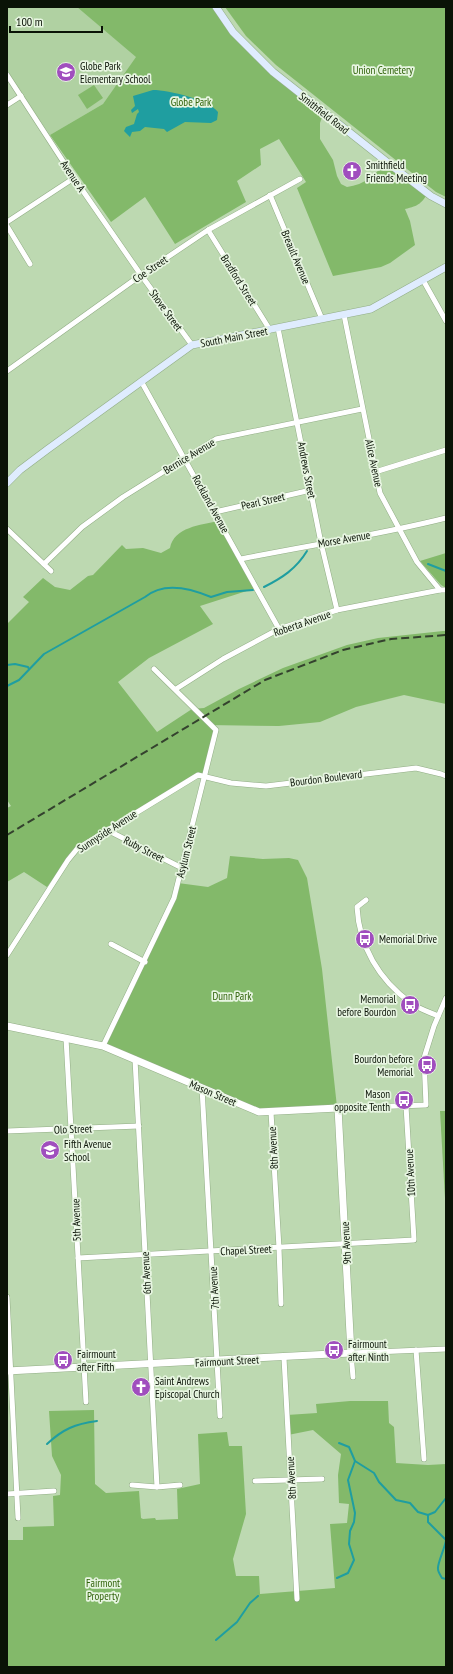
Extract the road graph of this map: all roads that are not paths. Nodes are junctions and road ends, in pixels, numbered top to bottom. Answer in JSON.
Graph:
{"nodes":[{"id":1,"x":216,"y":7,"type":"edge"},
{"id":2,"x":7,"y":75,"type":"edge"},
{"id":3,"x":21,"y":96,"type":"junction"},
{"id":4,"x":7,"y":105,"type":"edge"},
{"id":5,"x":74,"y":178,"type":"junction"},
{"id":6,"x":300,"y":179,"type":"dead end"},
{"id":7,"x":270,"y":195,"type":"junction"},
{"id":8,"x":446,"y":204,"type":"edge"},
{"id":9,"x":7,"y":222,"type":"edge"},
{"id":10,"x":7,"y":226,"type":"edge"},
{"id":11,"x":208,"y":230,"type":"junction"},
{"id":12,"x":30,"y":264,"type":"dead end"},
{"id":13,"x":446,"y":267,"type":"edge"},
{"id":14,"x":141,"y":275,"type":"junction"},
{"id":15,"x":423,"y":280,"type":"junction"},
{"id":16,"x":344,"y":315,"type":"junction"},
{"id":17,"x":322,"y":319,"type":"junction"},
{"id":18,"x":446,"y":321,"type":"edge"},
{"id":19,"x":278,"y":328,"type":"junction"},
{"id":20,"x":270,"y":330,"type":"junction"},
{"id":21,"x":192,"y":345,"type":"junction"},
{"id":22,"x":7,"y":371,"type":"edge"},
{"id":23,"x":141,"y":381,"type":"junction"},
{"id":24,"x":362,"y":409,"type":"junction"},
{"id":25,"x":297,"y":422,"type":"junction"},
{"id":26,"x":446,"y":450,"type":"edge"},
{"id":27,"x":185,"y":458,"type":"junction"},
{"id":28,"x":376,"y":472,"type":"junction"},
{"id":29,"x":7,"y":484,"type":"edge"},
{"id":30,"x":311,"y":490,"type":"junction"},
{"id":31,"x":215,"y":512,"type":"junction"},
{"id":32,"x":446,"y":518,"type":"edge"},
{"id":33,"x":7,"y":529,"type":"edge"},
{"id":34,"x":400,"y":530,"type":"junction"},
{"id":35,"x":321,"y":543,"type":"junction"},
{"id":36,"x":241,"y":559,"type":"junction"},
{"id":37,"x":44,"y":564,"type":"junction"},
{"id":38,"x":51,"y":571,"type":"dead end"},
{"id":39,"x":440,"y":590,"type":"junction"},
{"id":40,"x":446,"y":590,"type":"edge"},
{"id":41,"x":337,"y":610,"type":"junction"},
{"id":42,"x":279,"y":629,"type":"junction"},
{"id":43,"x":154,"y":669,"type":"dead end"},
{"id":44,"x":176,"y":689,"type":"junction"},
{"id":45,"x":446,"y":776,"type":"edge"},
{"id":46,"x":205,"y":777,"type":"junction"},
{"id":47,"x":107,"y":830,"type":"junction"},
{"id":48,"x":182,"y":868,"type":"junction"},
{"id":49,"x":366,"y":900,"type":"dead end"},
{"id":50,"x":111,"y":944,"type":"dead end"},
{"id":51,"x":7,"y":955,"type":"edge"},
{"id":52,"x":145,"y":962,"type":"junction"},
{"id":53,"x":446,"y":998,"type":"edge"},
{"id":54,"x":438,"y":1016,"type":"junction"},
{"id":55,"x":7,"y":1026,"type":"edge"},
{"id":56,"x":66,"y":1038,"type":"junction"},
{"id":57,"x":103,"y":1046,"type":"junction"},
{"id":58,"x":135,"y":1060,"type":"junction"},
{"id":59,"x":202,"y":1088,"type":"junction"},
{"id":60,"x":406,"y":1106,"type":"junction"},
{"id":61,"x":338,"y":1108,"type":"junction"},
{"id":62,"x":271,"y":1112,"type":"junction"},
{"id":63,"x":139,"y":1126,"type":"junction"},
{"id":64,"x":72,"y":1129,"type":"junction"},
{"id":65,"x":7,"y":1131,"type":"edge"},
{"id":66,"x":414,"y":1240,"type":"joint"},
{"id":67,"x":346,"y":1245,"type":"junction"},
{"id":68,"x":279,"y":1248,"type":"junction"},
{"id":69,"x":212,"y":1252,"type":"junction"},
{"id":70,"x":145,"y":1255,"type":"junction"},
{"id":71,"x":78,"y":1258,"type":"junction"},
{"id":72,"x":7,"y":1297,"type":"edge"},
{"id":73,"x":281,"y":1304,"type":"dead end"},
{"id":74,"x":446,"y":1349,"type":"edge"},
{"id":75,"x":416,"y":1350,"type":"junction"},
{"id":76,"x":351,"y":1353,"type":"junction"},
{"id":77,"x":284,"y":1358,"type":"junction"},
{"id":78,"x":218,"y":1361,"type":"junction"},
{"id":79,"x":151,"y":1365,"type":"junction"},
{"id":80,"x":84,"y":1368,"type":"junction"},
{"id":81,"x":9,"y":1371,"type":"edge"},
{"id":82,"x":353,"y":1377,"type":"dead end"},
{"id":83,"x":86,"y":1402,"type":"dead end"},
{"id":84,"x":220,"y":1416,"type":"dead end"},
{"id":85,"x":424,"y":1459,"type":"dead end"},
{"id":86,"x":322,"y":1479,"type":"dead end"},
{"id":87,"x":291,"y":1480,"type":"junction"},
{"id":88,"x":255,"y":1481,"type":"dead end"},
{"id":89,"x":132,"y":1484,"type":"dead end"},
{"id":90,"x":180,"y":1485,"type":"dead end"},
{"id":91,"x":157,"y":1487,"type":"junction"},
{"id":92,"x":54,"y":1490,"type":"dead end"},
{"id":93,"x":17,"y":1493,"type":"junction"},
{"id":94,"x":7,"y":1494,"type":"edge"},
{"id":95,"x":18,"y":1518,"type":"dead end"},
{"id":96,"x":297,"y":1599,"type":"dead end"}],
"edges":[{"from":1,"to":8,"type":"main road","name":"Smithfield Road"},
{"from":2,"to":3,"type":"street","name":"Avenue A"},
{"from":3,"to":4,"type":"street"},
{"from":3,"to":5,"type":"street","name":"Avenue A"},
{"from":5,"to":9,"type":"street"},
{"from":5,"to":14,"type":"street","name":"Avenue A"},
{"from":6,"to":7,"type":"street","name":"Coe Street"},
{"from":7,"to":11,"type":"street","name":"Coe Street"},
{"from":7,"to":17,"type":"street","name":"Breault Avenue"},
{"from":10,"to":12,"type":"street"},
{"from":11,"to":14,"type":"street","name":"Coe Street"},
{"from":11,"to":20,"type":"street","name":"Bradford Street"},
{"from":13,"to":15,"type":"main road","name":"South Main Street"},
{"from":14,"to":21,"type":"street","name":"Shove Street"},
{"from":14,"to":22,"type":"street","name":"Coe Street"},
{"from":15,"to":16,"type":"main road","name":"South Main Street"},
{"from":15,"to":18,"type":"street"},
{"from":16,"to":17,"type":"main road","name":"South Main Street"},
{"from":16,"to":24,"type":"street","name":"Alice Avenue"},
{"from":17,"to":19,"type":"main road","name":"South Main Street"},
{"from":19,"to":20,"type":"main road","name":"South Main Street"},
{"from":19,"to":25,"type":"street","name":"Andrews Street"},
{"from":20,"to":21,"type":"main road","name":"South Main Street"},
{"from":21,"to":23,"type":"main road","name":"South Main Street"},
{"from":23,"to":27,"type":"street","name":"Rockland Avenue"},
{"from":23,"to":29,"type":"main road","name":"South Main Street"},
{"from":24,"to":25,"type":"street","name":"Bernice Avenue"},
{"from":24,"to":28,"type":"street","name":"Alice Avenue"},
{"from":25,"to":27,"type":"street","name":"Bernice Avenue"},
{"from":25,"to":30,"type":"street","name":"Andrews Street"},
{"from":26,"to":28,"type":"street"},
{"from":27,"to":31,"type":"street","name":"Rockland Avenue"},
{"from":27,"to":37,"type":"street","name":"Bernice Avenue"},
{"from":28,"to":34,"type":"street","name":"Alice Avenue"},
{"from":30,"to":31,"type":"street","name":"Pearl Street"},
{"from":30,"to":35,"type":"street","name":"Andrews Street"},
{"from":31,"to":36,"type":"street","name":"Rockland Avenue"},
{"from":32,"to":34,"type":"street","name":"Morse Avenue"},
{"from":33,"to":37,"type":"street"},
{"from":34,"to":35,"type":"street","name":"Morse Avenue"},
{"from":34,"to":39,"type":"street","name":"Alice Avenue"},
{"from":35,"to":36,"type":"street","name":"Morse Avenue"},
{"from":35,"to":41,"type":"street","name":"Andrews Street"},
{"from":36,"to":42,"type":"street","name":"Rockland Avenue"},
{"from":37,"to":38,"type":"street"},
{"from":39,"to":40,"type":"street"},
{"from":39,"to":41,"type":"street","name":"Roberta Avenue"},
{"from":41,"to":42,"type":"street","name":"Roberta Avenue"},
{"from":42,"to":44,"type":"street","name":"Roberta Avenue"},
{"from":43,"to":44,"type":"street","name":"Asylum Street"},
{"from":44,"to":46,"type":"street","name":"Asylum Street"},
{"from":45,"to":46,"type":"street","name":"Bourdon Boulevard"},
{"from":46,"to":47,"type":"street","name":"Sunnyside Avenue"},
{"from":46,"to":48,"type":"street","name":"Asylum Street"},
{"from":47,"to":48,"type":"street","name":"Ruby Street"},
{"from":47,"to":51,"type":"street","name":"Sunnyside Avenue"},
{"from":48,"to":52,"type":"street","name":"Asylum Street"},
{"from":49,"to":54,"type":"street"},
{"from":50,"to":52,"type":"street"},
{"from":52,"to":57,"type":"street","name":"Asylum Street"},
{"from":53,"to":54,"type":"street"},
{"from":54,"to":60,"type":"street","name":"Mason Street"},
{"from":55,"to":56,"type":"street","name":"Mason Street"},
{"from":56,"to":57,"type":"street","name":"Mason Street"},
{"from":56,"to":64,"type":"street","name":"5th Avenue"},
{"from":57,"to":58,"type":"street","name":"Mason Street"},
{"from":58,"to":59,"type":"street","name":"Mason Street"},
{"from":58,"to":63,"type":"street","name":"6th Avenue"},
{"from":59,"to":62,"type":"street","name":"Mason Street"},
{"from":59,"to":69,"type":"street","name":"7th Avenue"},
{"from":60,"to":61,"type":"street","name":"Mason Street"},
{"from":60,"to":66,"type":"street","name":"10th Avenue"},
{"from":61,"to":62,"type":"street","name":"Mason Street"},
{"from":61,"to":67,"type":"street","name":"9th Avenue"},
{"from":62,"to":68,"type":"street","name":"8th Avenue"},
{"from":63,"to":64,"type":"street","name":"Olo Street"},
{"from":63,"to":70,"type":"street","name":"6th Avenue"},
{"from":64,"to":65,"type":"street","name":"Olo Street"},
{"from":64,"to":71,"type":"street","name":"5th Avenue"},
{"from":66,"to":67,"type":"street","name":"Chapel Street"},
{"from":67,"to":68,"type":"street","name":"Chapel Street"},
{"from":67,"to":76,"type":"street","name":"9th Avenue"},
{"from":68,"to":69,"type":"street","name":"Chapel Street"},
{"from":68,"to":73,"type":"street","name":"8th Avenue"},
{"from":69,"to":70,"type":"street","name":"Chapel Street"},
{"from":69,"to":78,"type":"street","name":"7th Avenue"},
{"from":70,"to":71,"type":"street","name":"Chapel Street"},
{"from":70,"to":79,"type":"street","name":"6th Avenue"},
{"from":71,"to":80,"type":"street","name":"5th Avenue"},
{"from":72,"to":81,"type":"street"},
{"from":74,"to":75,"type":"street","name":"Fairmount Street"},
{"from":75,"to":76,"type":"street","name":"Fairmount Street"},
{"from":75,"to":85,"type":"street"},
{"from":76,"to":77,"type":"street","name":"Fairmount Street"},
{"from":76,"to":82,"type":"street","name":"9th Avenue"},
{"from":77,"to":78,"type":"street","name":"Fairmount Street"},
{"from":77,"to":87,"type":"street","name":"8th Avenue"},
{"from":78,"to":79,"type":"street","name":"Fairmount Street"},
{"from":78,"to":84,"type":"street","name":"7th Avenue"},
{"from":79,"to":80,"type":"street","name":"Fairmount Street"},
{"from":79,"to":91,"type":"street","name":"6th Avenue"},
{"from":80,"to":81,"type":"street","name":"Fairmount Street"},
{"from":80,"to":83,"type":"street","name":"5th Avenue"},
{"from":81,"to":93,"type":"street"},
{"from":86,"to":87,"type":"street"},
{"from":87,"to":88,"type":"street"},
{"from":87,"to":96,"type":"street","name":"8th Avenue"},
{"from":89,"to":91,"type":"street"},
{"from":90,"to":91,"type":"street"},
{"from":92,"to":93,"type":"street"},
{"from":93,"to":94,"type":"street"},
{"from":93,"to":95,"type":"street"}]}
